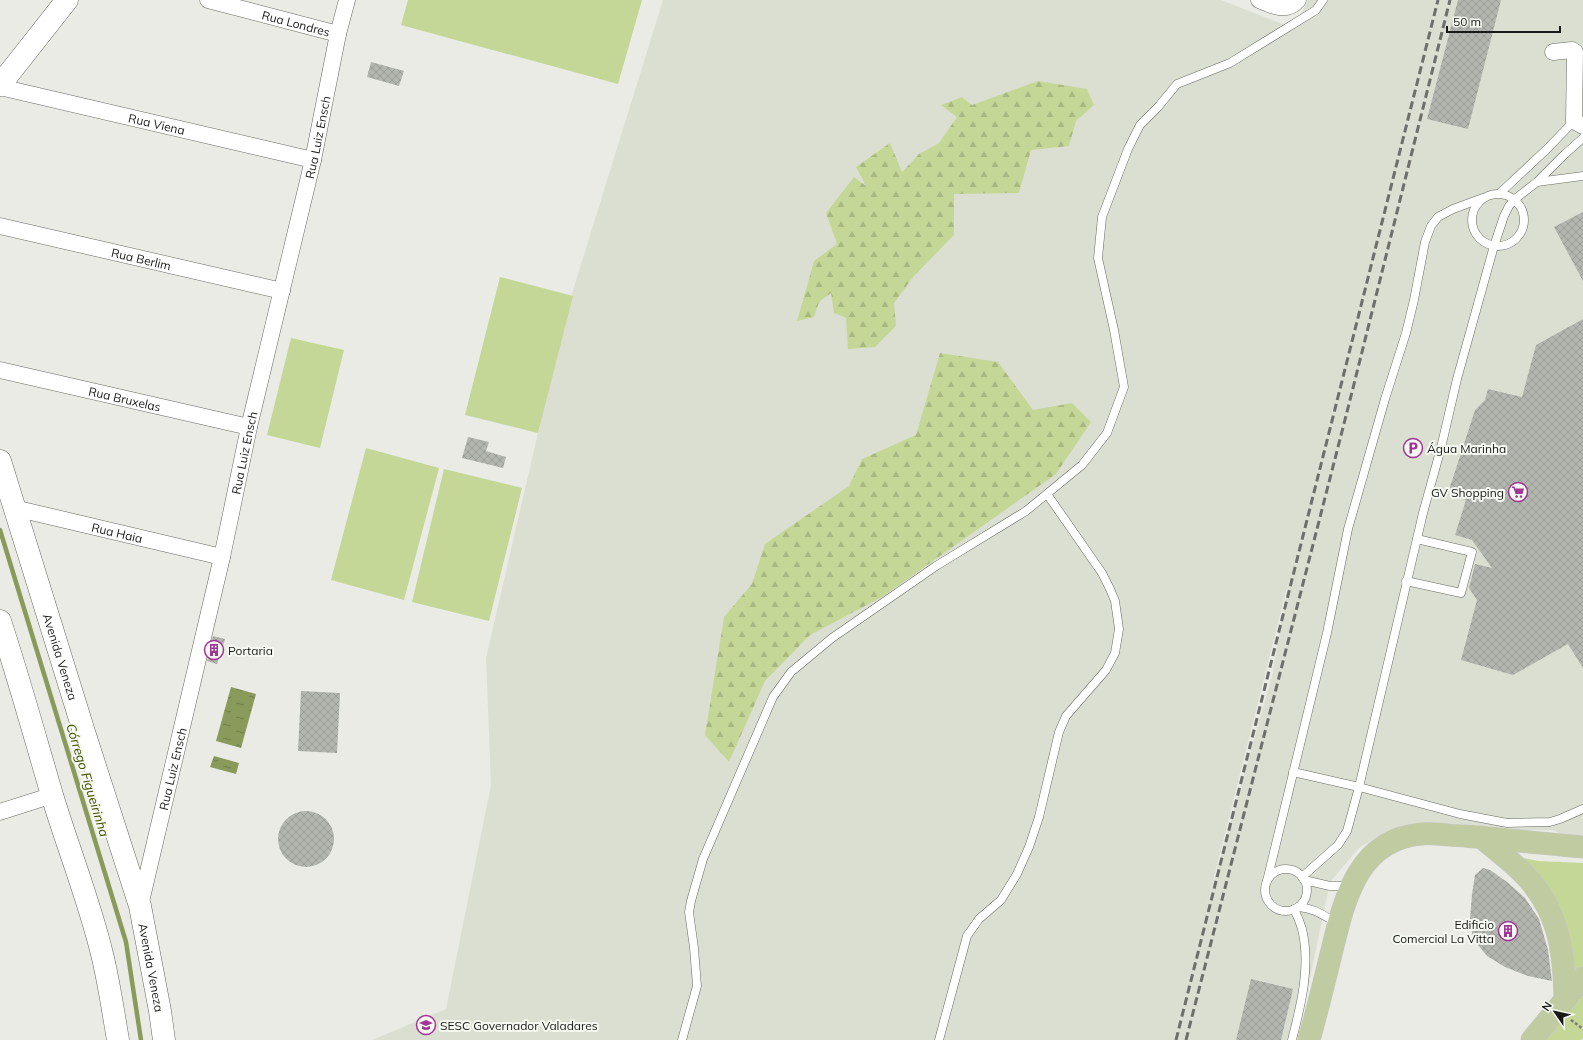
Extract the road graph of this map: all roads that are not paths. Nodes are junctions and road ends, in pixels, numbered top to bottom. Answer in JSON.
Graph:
{"nodes":[{"id":1,"x":66,"y":0,"type":"edge"},
{"id":2,"x":208,"y":0,"type":"edge"},
{"id":3,"x":347,"y":0,"type":"edge"},
{"id":4,"x":1259,"y":0,"type":"edge"},
{"id":5,"x":1298,"y":0,"type":"edge"},
{"id":6,"x":1323,"y":0,"type":"edge"},
{"id":7,"x":338,"y":34,"type":"junction"},
{"id":8,"x":1553,"y":52,"type":"dead end"},
{"id":9,"x":0,"y":86,"type":"edge"},
{"id":10,"x":1578,"y":123,"type":"edge"},
{"id":11,"x":1583,"y":138,"type":"edge"},
{"id":12,"x":313,"y":160,"type":"junction"},
{"id":13,"x":1583,"y":176,"type":"edge"},
{"id":14,"x":1537,"y":182,"type":"junction"},
{"id":15,"x":1500,"y":193,"type":"junction"},
{"id":16,"x":1483,"y":198,"type":"junction"},
{"id":17,"x":1515,"y":199,"type":"junction"},
{"id":18,"x":0,"y":226,"type":"edge"},
{"id":19,"x":1494,"y":246,"type":"junction"},
{"id":20,"x":282,"y":292,"type":"junction"},
{"id":21,"x":0,"y":370,"type":"edge"},
{"id":22,"x":249,"y":427,"type":"junction"},
{"id":23,"x":0,"y":461,"type":"edge"},
{"id":24,"x":1047,"y":494,"type":"junction"},
{"id":25,"x":14,"y":508,"type":"junction"},
{"id":26,"x":1417,"y":539,"type":"junction"},
{"id":27,"x":222,"y":557,"type":"junction"},
{"id":28,"x":1406,"y":581,"type":"junction"},
{"id":29,"x":0,"y":621,"type":"edge"},
{"id":30,"x":1293,"y":772,"type":"junction"},
{"id":31,"x":1359,"y":787,"type":"junction"},
{"id":32,"x":53,"y":796,"type":"junction"},
{"id":33,"x":1582,"y":811,"type":"edge"},
{"id":34,"x":0,"y":812,"type":"edge"},
{"id":35,"x":1481,"y":838,"type":"junction"},
{"id":36,"x":1583,"y":848,"type":"edge"},
{"id":37,"x":1303,"y":879,"type":"junction"},
{"id":38,"x":1267,"y":881,"type":"junction"},
{"id":39,"x":1351,"y":886,"type":"junction"},
{"id":40,"x":140,"y":906,"type":"junction"},
{"id":41,"x":1296,"y":908,"type":"junction"},
{"id":42,"x":1338,"y":924,"type":"junction"},
{"id":43,"x":1583,"y":978,"type":"edge"},
{"id":44,"x":1566,"y":1009,"type":"junction"},
{"id":45,"x":116,"y":1037,"type":"edge"},
{"id":46,"x":164,"y":1040,"type":"edge"},
{"id":47,"x":682,"y":1040,"type":"edge"},
{"id":48,"x":939,"y":1040,"type":"edge"},
{"id":49,"x":1292,"y":1040,"type":"edge"},
{"id":50,"x":1309,"y":1040,"type":"edge"},
{"id":51,"x":1532,"y":1040,"type":"edge"}],
"edges":[{"from":1,"to":9,"type":"main road"},
{"from":2,"to":7,"type":"street","name":"Rua Londres"},
{"from":3,"to":7,"type":"street","name":"Rua Luiz Ensch"},
{"from":4,"to":5,"type":"street"},
{"from":6,"to":24,"type":"lane"},
{"from":7,"to":12,"type":"street","name":"Rua Luiz Ensch"},
{"from":8,"to":10,"type":"street"},
{"from":9,"to":12,"type":"street","name":"Rua Viena"},
{"from":10,"to":15,"type":"lane"},
{"from":11,"to":14,"type":"lane"},
{"from":12,"to":20,"type":"street","name":"Rua Luiz Ensch"},
{"from":13,"to":14,"type":"lane"},
{"from":14,"to":17,"type":"lane"},
{"from":15,"to":16,"type":"lane"},
{"from":15,"to":17,"type":"lane"},
{"from":16,"to":19,"type":"lane"},
{"from":16,"to":30,"type":"lane"},
{"from":17,"to":19,"type":"lane"},
{"from":17,"to":19,"type":"lane"},
{"from":18,"to":20,"type":"street","name":"Rua Berlim"},
{"from":19,"to":26,"type":"lane"},
{"from":20,"to":22,"type":"street","name":"Rua Luiz Ensch"},
{"from":21,"to":22,"type":"street","name":"Rua Bruxelas"},
{"from":22,"to":27,"type":"street","name":"Rua Luiz Ensch"},
{"from":23,"to":25,"type":"main road","name":"Avenida Veneza"},
{"from":24,"to":47,"type":"lane"},
{"from":24,"to":48,"type":"lane"},
{"from":25,"to":27,"type":"street","name":"Rua Haia"},
{"from":25,"to":40,"type":"main road","name":"Avenida Veneza"},
{"from":26,"to":28,"type":"lane"},
{"from":26,"to":28,"type":"lane"},
{"from":27,"to":40,"type":"street","name":"Rua Luiz Ensch"},
{"from":28,"to":31,"type":"lane"},
{"from":29,"to":32,"type":"main road"},
{"from":30,"to":31,"type":"lane"},
{"from":30,"to":38,"type":"lane"},
{"from":31,"to":33,"type":"lane"},
{"from":31,"to":37,"type":"lane"},
{"from":32,"to":34,"type":"street"},
{"from":32,"to":45,"type":"main road"},
{"from":35,"to":36,"type":"main road"},
{"from":35,"to":39,"type":"main road"},
{"from":35,"to":44,"type":"main road"},
{"from":37,"to":38,"type":"lane"},
{"from":37,"to":39,"type":"lane"},
{"from":37,"to":41,"type":"lane"},
{"from":38,"to":41,"type":"lane"},
{"from":39,"to":42,"type":"main road"},
{"from":40,"to":46,"type":"main road","name":"Avenida Veneza"},
{"from":41,"to":42,"type":"lane"},
{"from":41,"to":49,"type":"lane"},
{"from":42,"to":50,"type":"main road"},
{"from":43,"to":44,"type":"main road"},
{"from":44,"to":51,"type":"main road"}]}
